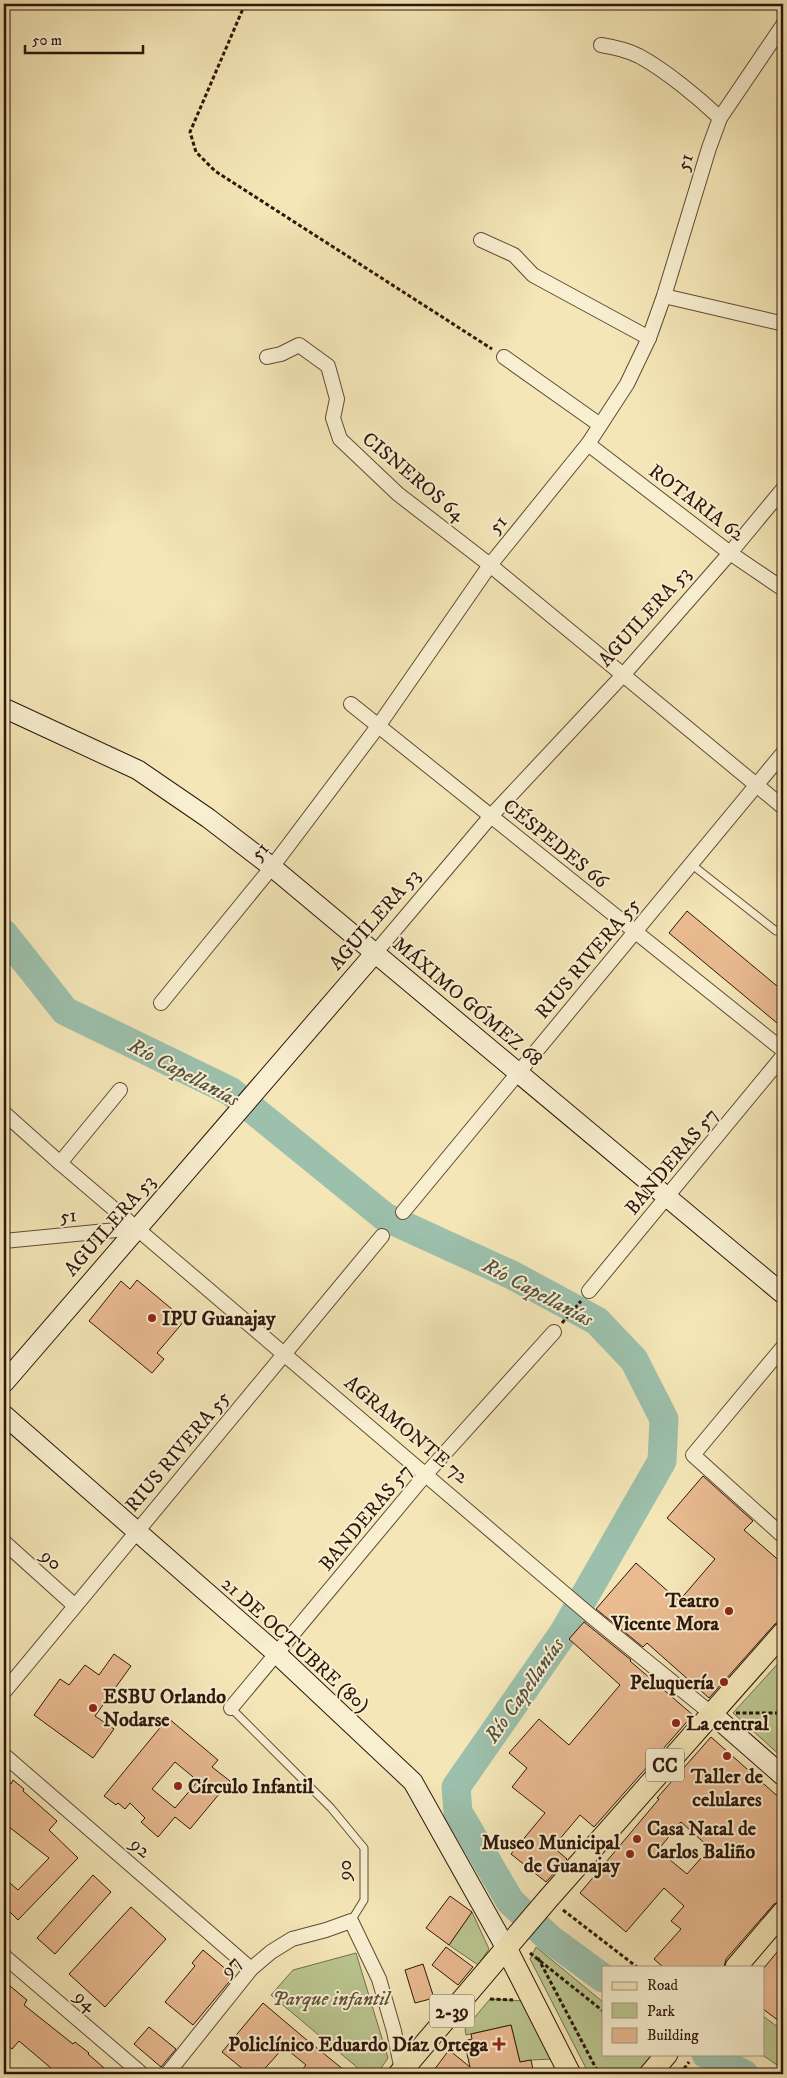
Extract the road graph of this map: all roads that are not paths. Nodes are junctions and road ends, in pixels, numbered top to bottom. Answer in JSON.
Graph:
{"nodes":[{"id":1,"x":783,"y":25,"type":"edge"},
{"id":2,"x":601,"y":45,"type":"dead end"},
{"id":3,"x":720,"y":118,"type":"junction"},
{"id":4,"x":481,"y":240,"type":"dead end"},
{"id":5,"x":664,"y":296,"type":"junction"},
{"id":6,"x":780,"y":323,"type":"dead end"},
{"id":7,"x":649,"y":338,"type":"junction"},
{"id":8,"x":267,"y":357,"type":"dead end"},
{"id":9,"x":504,"y":357,"type":"road end"},
{"id":10,"x":600,"y":425,"type":"junction"},
{"id":11,"x":588,"y":444,"type":"junction"},
{"id":12,"x":783,"y":489,"type":"edge"},
{"id":13,"x":730,"y":553,"type":"junction"},
{"id":14,"x":490,"y":565,"type":"junction"},
{"id":15,"x":783,"y":589,"type":"edge"},
{"id":16,"x":624,"y":674,"type":"junction"},
{"id":17,"x":350,"y":704,"type":"dead end"},
{"id":18,"x":4,"y":708,"type":"edge"},
{"id":19,"x":379,"y":725,"type":"junction"},
{"id":20,"x":783,"y":753,"type":"edge"},
{"id":21,"x":756,"y":785,"type":"junction"},
{"id":22,"x":783,"y":807,"type":"edge"},
{"id":23,"x":491,"y":816,"type":"junction"},
{"id":24,"x":691,"y":864,"type":"junction"},
{"id":25,"x":272,"y":867,"type":"junction"},
{"id":26,"x":776,"y":931,"type":"dead end"},
{"id":27,"x":634,"y":932,"type":"junction"},
{"id":28,"x":375,"y":953,"type":"junction"},
{"id":29,"x":161,"y":1003,"type":"dead end"},
{"id":30,"x":783,"y":1050,"type":"edge"},
{"id":31,"x":783,"y":1056,"type":"edge"},
{"id":32,"x":518,"y":1072,"type":"junction"},
{"id":33,"x":120,"y":1090,"type":"dead end"},
{"id":34,"x":4,"y":1113,"type":"edge"},
{"id":35,"x":60,"y":1164,"type":"junction"},
{"id":36,"x":668,"y":1197,"type":"junction"},
{"id":37,"x":403,"y":1212,"type":"dead end"},
{"id":38,"x":137,"y":1228,"type":"junction"},
{"id":39,"x":382,"y":1236,"type":"dead end"},
{"id":40,"x":4,"y":1241,"type":"edge"},
{"id":41,"x":590,"y":1291,"type":"road end"},
{"id":42,"x":783,"y":1294,"type":"edge"},
{"id":43,"x":554,"y":1332,"type":"road end"},
{"id":44,"x":783,"y":1347,"type":"edge"},
{"id":45,"x":284,"y":1354,"type":"junction"},
{"id":46,"x":4,"y":1383,"type":"edge"},
{"id":47,"x":4,"y":1415,"type":"edge"},
{"id":48,"x":426,"y":1474,"type":"junction"},
{"id":49,"x":137,"y":1531,"type":"junction"},
{"id":50,"x":783,"y":1536,"type":"edge"},
{"id":51,"x":4,"y":1542,"type":"edge"},
{"id":52,"x":74,"y":1606,"type":"junction"},
{"id":53,"x":783,"y":1633,"type":"edge"},
{"id":54,"x":277,"y":1654,"type":"junction"},
{"id":55,"x":4,"y":1692,"type":"edge"},
{"id":56,"x":231,"y":1708,"type":"joint"},
{"id":57,"x":721,"y":1715,"type":"junction"},
{"id":58,"x":4,"y":1755,"type":"edge"},
{"id":59,"x":783,"y":1776,"type":"edge"},
{"id":60,"x":783,"y":1912,"type":"edge"},
{"id":61,"x":350,"y":1921,"type":"junction"},
{"id":62,"x":506,"y":1948,"type":"junction"},
{"id":63,"x":4,"y":1956,"type":"edge"},
{"id":64,"x":737,"y":1966,"type":"edge"},
{"id":65,"x":252,"y":1969,"type":"junction"},
{"id":66,"x":665,"y":2056,"type":"edge"},
{"id":67,"x":400,"y":2073,"type":"edge"},
{"id":68,"x":142,"y":2074,"type":"edge"},
{"id":69,"x":167,"y":2074,"type":"edge"},
{"id":70,"x":570,"y":2074,"type":"edge"},
{"id":71,"x":650,"y":2074,"type":"edge"}],
"edges":[{"from":1,"to":3,"type":"street","name":"51"},
{"from":2,"to":3,"type":"street"},
{"from":3,"to":5,"type":"street","name":"51"},
{"from":4,"to":7,"type":"street"},
{"from":5,"to":6,"type":"street"},
{"from":5,"to":7,"type":"street","name":"51"},
{"from":7,"to":10,"type":"street","name":"51"},
{"from":8,"to":14,"type":"street","name":"CISNEROS 64"},
{"from":9,"to":10,"type":"street"},
{"from":10,"to":11,"type":"street","name":"51"},
{"from":11,"to":13,"type":"street","name":"ROTARIA 62"},
{"from":11,"to":14,"type":"street","name":"51"},
{"from":12,"to":13,"type":"street","name":"AGUILERA 53"},
{"from":13,"to":15,"type":"street","name":"ROTARIA 62"},
{"from":13,"to":16,"type":"street","name":"AGUILERA 53"},
{"from":14,"to":16,"type":"street","name":"CISNEROS 64"},
{"from":14,"to":19,"type":"street","name":"51"},
{"from":16,"to":21,"type":"street","name":"CISNEROS 64"},
{"from":16,"to":23,"type":"street","name":"AGUILERA 53"},
{"from":17,"to":19,"type":"street","name":"CÉSPEDES 66"},
{"from":18,"to":25,"type":"street","name":"MÁXIMO GÓMEZ 68"},
{"from":19,"to":23,"type":"street","name":"CÉSPEDES 66"},
{"from":19,"to":25,"type":"street","name":"51"},
{"from":20,"to":21,"type":"street","name":"RIUS RIVERA 55"},
{"from":21,"to":22,"type":"street","name":"CISNEROS 64"},
{"from":21,"to":24,"type":"street","name":"RIUS RIVERA 55"},
{"from":23,"to":27,"type":"street","name":"CÉSPEDES 66"},
{"from":23,"to":28,"type":"street","name":"AGUILERA 53"},
{"from":24,"to":26,"type":"lane"},
{"from":24,"to":27,"type":"street","name":"RIUS RIVERA 55"},
{"from":25,"to":28,"type":"street","name":"MÁXIMO GÓMEZ 68"},
{"from":25,"to":29,"type":"street","name":"51"},
{"from":27,"to":30,"type":"street","name":"CÉSPEDES 66"},
{"from":27,"to":32,"type":"street","name":"RIUS RIVERA 55"},
{"from":28,"to":32,"type":"street","name":"MÁXIMO GÓMEZ 68"},
{"from":28,"to":38,"type":"street","name":"AGUILERA 53"},
{"from":31,"to":36,"type":"street","name":"BANDERAS 57"},
{"from":32,"to":36,"type":"street","name":"MÁXIMO GÓMEZ 68"},
{"from":32,"to":37,"type":"street","name":"RIUS RIVERA 55"},
{"from":33,"to":35,"type":"street"},
{"from":34,"to":35,"type":"street","name":"AGRAMONTE 72"},
{"from":35,"to":38,"type":"street","name":"AGRAMONTE 72"},
{"from":36,"to":41,"type":"street","name":"BANDERAS 57"},
{"from":36,"to":42,"type":"street","name":"MÁXIMO GÓMEZ 68"},
{"from":38,"to":40,"type":"street","name":"51"},
{"from":38,"to":45,"type":"street","name":"AGRAMONTE 72"},
{"from":38,"to":46,"type":"street","name":"AGUILERA 53"},
{"from":39,"to":45,"type":"street","name":"RIUS RIVERA 55"},
{"from":43,"to":48,"type":"street","name":"BANDERAS 57"},
{"from":44,"to":50,"type":"street"},
{"from":45,"to":48,"type":"street","name":"AGRAMONTE 72"},
{"from":45,"to":49,"type":"street","name":"RIUS RIVERA 55"},
{"from":47,"to":49,"type":"street","name":"21 DE OCTUBRE (80)"},
{"from":48,"to":54,"type":"street","name":"BANDERAS 57"},
{"from":48,"to":57,"type":"street","name":"AGRAMONTE 72"},
{"from":49,"to":52,"type":"street","name":"RIUS RIVERA 55"},
{"from":49,"to":54,"type":"street","name":"21 DE OCTUBRE (80)"},
{"from":51,"to":52,"type":"street","name":"90"},
{"from":52,"to":55,"type":"street","name":"RIUS RIVERA 55"},
{"from":53,"to":57,"type":"main road","number":"CC"},
{"from":54,"to":56,"type":"street","name":"BANDERAS 57"},
{"from":54,"to":62,"type":"street","name":"21 DE OCTUBRE (80)"},
{"from":56,"to":61,"type":"lane","name":"90"},
{"from":57,"to":59,"type":"street","name":"AGRAMONTE 72"},
{"from":57,"to":62,"type":"main road","number":"CC"},
{"from":58,"to":65,"type":"street","name":"92"},
{"from":60,"to":64,"type":"main road"},
{"from":61,"to":65,"type":"street","name":"97"},
{"from":61,"to":67,"type":"street"},
{"from":62,"to":67,"type":"main road","number":"2-39"},
{"from":62,"to":70,"type":"main road"},
{"from":63,"to":68,"type":"street","name":"94"},
{"from":65,"to":69,"type":"street","name":"97"},
{"from":66,"to":71,"type":"main road"}]}
